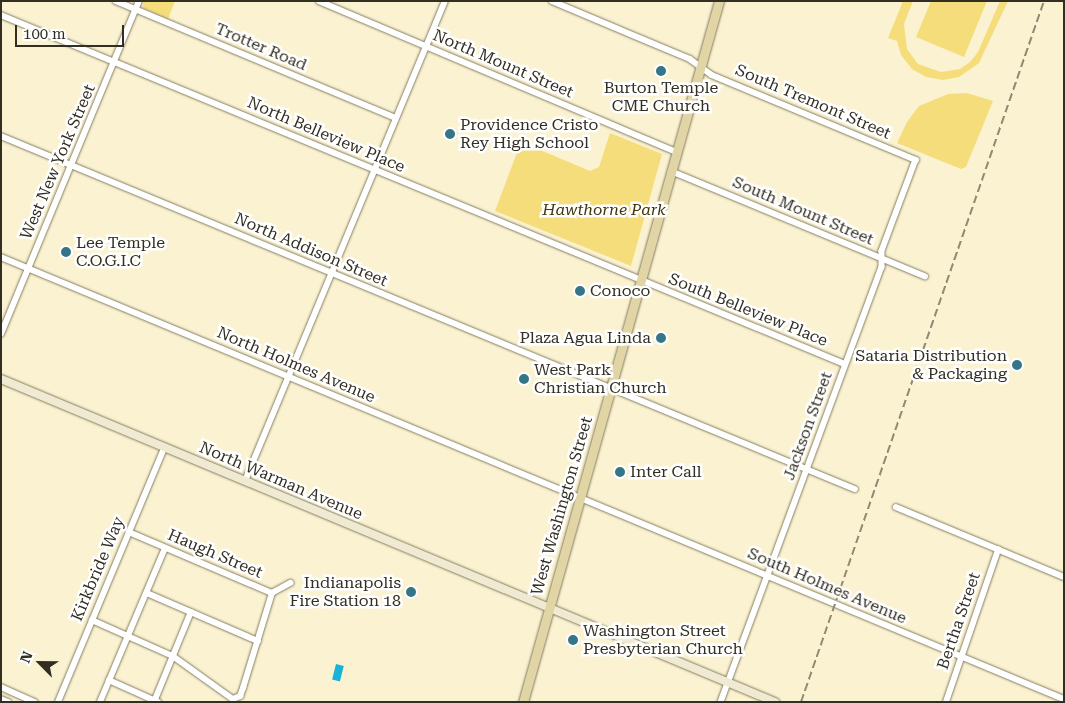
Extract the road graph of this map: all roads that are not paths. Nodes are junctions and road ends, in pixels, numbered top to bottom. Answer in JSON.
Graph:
{"nodes":[{"id":1,"x":116,"y":1,"type":"edge"},
{"id":2,"x":139,"y":1,"type":"edge"},
{"id":3,"x":319,"y":1,"type":"edge"},
{"id":4,"x":445,"y":1,"type":"edge"},
{"id":5,"x":552,"y":1,"type":"edge"},
{"id":6,"x":719,"y":1,"type":"edge"},
{"id":7,"x":136,"y":9,"type":"junction"},
{"id":8,"x":1,"y":15,"type":"edge"},
{"id":9,"x":426,"y":46,"type":"junction"},
{"id":10,"x":114,"y":62,"type":"junction"},
{"id":11,"x":701,"y":67,"type":"junction"},
{"id":12,"x":396,"y":118,"type":"junction"},
{"id":13,"x":1,"y":136,"type":"edge"},
{"id":14,"x":677,"y":152,"type":"junction"},
{"id":15,"x":916,"y":160,"type":"joint"},
{"id":16,"x":71,"y":165,"type":"junction"},
{"id":17,"x":374,"y":170,"type":"junction"},
{"id":18,"x":671,"y":171,"type":"junction"},
{"id":19,"x":1,"y":257,"type":"edge"},
{"id":20,"x":882,"y":258,"type":"junction"},
{"id":21,"x":28,"y":269,"type":"junction"},
{"id":22,"x":332,"y":274,"type":"junction"},
{"id":23,"x":925,"y":276,"type":"dead end"},
{"id":24,"x":641,"y":281,"type":"junction"},
{"id":25,"x":1,"y":334,"type":"edge"},
{"id":26,"x":845,"y":364,"type":"junction"},
{"id":27,"x":288,"y":377,"type":"junction"},
{"id":28,"x":1,"y":379,"type":"edge"},
{"id":29,"x":610,"y":390,"type":"junction"},
{"id":30,"x":164,"y":448,"type":"junction"},
{"id":31,"x":807,"y":469,"type":"junction"},
{"id":32,"x":246,"y":481,"type":"junction"},
{"id":33,"x":855,"y":489,"type":"dead end"},
{"id":34,"x":580,"y":499,"type":"junction"},
{"id":35,"x":896,"y":507,"type":"dead end"},
{"id":36,"x":129,"y":532,"type":"junction"},
{"id":37,"x":166,"y":548,"type":"junction"},
{"id":38,"x":998,"y":550,"type":"junction"},
{"id":39,"x":768,"y":575,"type":"junction"},
{"id":40,"x":1064,"y":577,"type":"edge"},
{"id":41,"x":290,"y":583,"type":"dead end"},
{"id":42,"x":146,"y":593,"type":"junction"},
{"id":43,"x":272,"y":593,"type":"junction"},
{"id":44,"x":550,"y":607,"type":"junction"},
{"id":45,"x":191,"y":612,"type":"junction"},
{"id":46,"x":92,"y":620,"type":"junction"},
{"id":47,"x":128,"y":636,"type":"junction"},
{"id":48,"x":258,"y":641,"type":"junction"},
{"id":49,"x":173,"y":656,"type":"junction"},
{"id":50,"x":962,"y":656,"type":"junction"},
{"id":51,"x":109,"y":680,"type":"junction"},
{"id":52,"x":728,"y":682,"type":"junction"},
{"id":53,"x":1,"y":687,"type":"edge"},
{"id":54,"x":1,"y":699,"type":"edge"},
{"id":55,"x":1064,"y":699,"type":"edge"},
{"id":56,"x":156,"y":701,"type":"edge"},
{"id":57,"x":8,"y":702,"type":"edge"},
{"id":58,"x":35,"y":702,"type":"edge"},
{"id":59,"x":58,"y":702,"type":"edge"},
{"id":60,"x":100,"y":702,"type":"edge"},
{"id":61,"x":523,"y":702,"type":"edge"},
{"id":62,"x":721,"y":702,"type":"edge"},
{"id":63,"x":775,"y":702,"type":"edge"},
{"id":64,"x":946,"y":702,"type":"edge"}],
"edges":[{"from":1,"to":7,"type":"street","name":"Trotter Road"},
{"from":2,"to":7,"type":"street","name":"West New York Street"},
{"from":3,"to":9,"type":"street","name":"North Mount Street"},
{"from":4,"to":9,"type":"street"},
{"from":5,"to":11,"type":"street","name":"South Tremont Street"},
{"from":6,"to":11,"type":"main road","name":"West Washington Street"},
{"from":7,"to":10,"type":"street","name":"West New York Street"},
{"from":7,"to":12,"type":"street","name":"Trotter Road"},
{"from":8,"to":10,"type":"street","name":"North Belleview Place"},
{"from":9,"to":12,"type":"street"},
{"from":9,"to":14,"type":"street","name":"North Mount Street"},
{"from":10,"to":16,"type":"street","name":"West New York Street"},
{"from":10,"to":17,"type":"street","name":"North Belleview Place"},
{"from":11,"to":14,"type":"main road","name":"West Washington Street"},
{"from":11,"to":15,"type":"street","name":"South Tremont Street"},
{"from":12,"to":17,"type":"street"},
{"from":13,"to":16,"type":"street","name":"North Addison Street"},
{"from":14,"to":18,"type":"main road","name":"West Washington Street"},
{"from":15,"to":20,"type":"street","name":"Jackson Street"},
{"from":16,"to":21,"type":"street","name":"West New York Street"},
{"from":16,"to":22,"type":"street","name":"North Addison Street"},
{"from":17,"to":22,"type":"street"},
{"from":17,"to":24,"type":"street","name":"North Belleview Place"},
{"from":18,"to":20,"type":"street","name":"South Mount Street"},
{"from":18,"to":24,"type":"main road","name":"West Washington Street"},
{"from":19,"to":21,"type":"street","name":"North Holmes Avenue"},
{"from":20,"to":23,"type":"street","name":"South Mount Street"},
{"from":20,"to":26,"type":"street","name":"Jackson Street"},
{"from":21,"to":25,"type":"street","name":"West New York Street"},
{"from":21,"to":27,"type":"street","name":"North Holmes Avenue"},
{"from":22,"to":27,"type":"street"},
{"from":22,"to":29,"type":"street","name":"North Addison Street"},
{"from":24,"to":26,"type":"street","name":"South Belleview Place"},
{"from":24,"to":29,"type":"main road","name":"West Washington Street"},
{"from":26,"to":31,"type":"street","name":"Jackson Street"},
{"from":27,"to":32,"type":"street"},
{"from":27,"to":34,"type":"street","name":"North Holmes Avenue"},
{"from":28,"to":30,"type":"street","name":"North Warman Avenue"},
{"from":29,"to":31,"type":"street","name":"North Addison Street"},
{"from":29,"to":34,"type":"main road","name":"West Washington Street"},
{"from":30,"to":32,"type":"street","name":"North Warman Avenue"},
{"from":30,"to":36,"type":"street","name":"Kirkbride Way"},
{"from":31,"to":33,"type":"street","name":"North Addison Street"},
{"from":31,"to":39,"type":"street","name":"Jackson Street"},
{"from":32,"to":44,"type":"street","name":"North Warman Avenue"},
{"from":34,"to":39,"type":"street","name":"South Holmes Avenue"},
{"from":34,"to":44,"type":"main road","name":"West Washington Street"},
{"from":35,"to":38,"type":"street"},
{"from":36,"to":37,"type":"street","name":"Haugh Street"},
{"from":36,"to":46,"type":"street","name":"Kirkbride Way"},
{"from":37,"to":42,"type":"street"},
{"from":37,"to":43,"type":"street","name":"Haugh Street"},
{"from":38,"to":40,"type":"street"},
{"from":38,"to":50,"type":"street","name":"Bertha Street"},
{"from":39,"to":50,"type":"street","name":"South Holmes Avenue"},
{"from":39,"to":52,"type":"street","name":"Jackson Street"},
{"from":41,"to":43,"type":"street","name":"Haugh Street"},
{"from":42,"to":45,"type":"street"},
{"from":42,"to":47,"type":"street"},
{"from":43,"to":48,"type":"street"},
{"from":44,"to":52,"type":"street","name":"North Warman Avenue"},
{"from":44,"to":61,"type":"main road","name":"West Washington Street"},
{"from":45,"to":48,"type":"street"},
{"from":45,"to":49,"type":"street"},
{"from":46,"to":47,"type":"street"},
{"from":46,"to":59,"type":"street","name":"Kirkbride Way"},
{"from":47,"to":49,"type":"street"},
{"from":47,"to":51,"type":"street"},
{"from":48,"to":49,"type":"street"},
{"from":49,"to":56,"type":"street"},
{"from":50,"to":55,"type":"street","name":"South Holmes Avenue"},
{"from":50,"to":64,"type":"street","name":"Bertha Street"},
{"from":51,"to":56,"type":"street"},
{"from":51,"to":60,"type":"street"},
{"from":52,"to":62,"type":"street","name":"Jackson Street"},
{"from":52,"to":63,"type":"street","name":"North Warman Avenue"},
{"from":53,"to":58,"type":"street"},
{"from":54,"to":57,"type":"street"}]}
